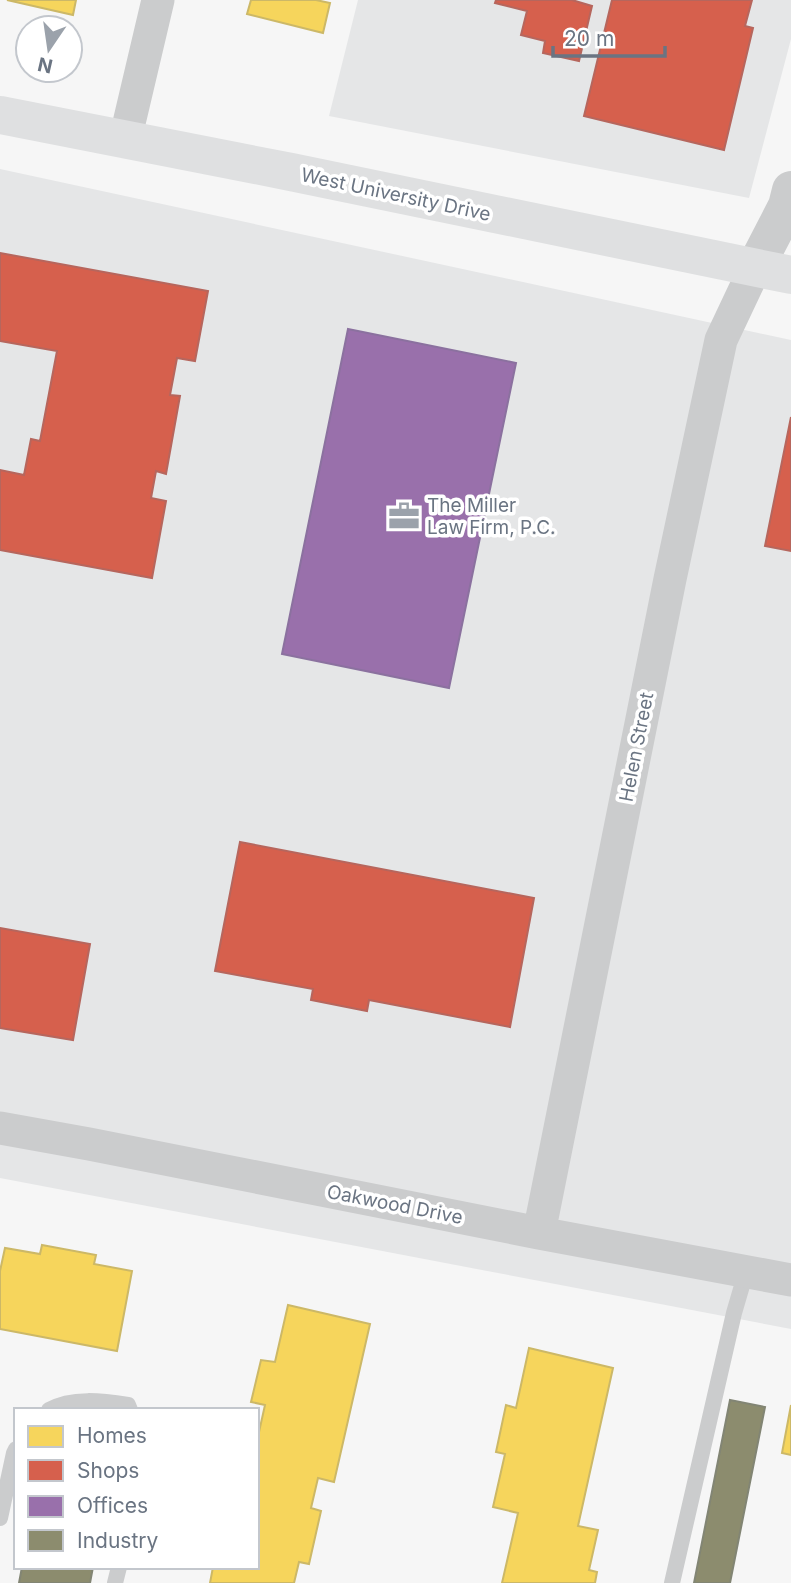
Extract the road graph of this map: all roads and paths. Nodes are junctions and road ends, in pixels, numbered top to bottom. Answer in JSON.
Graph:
{"nodes":[{"id":1,"x":158,"y":0,"type":"edge"},
{"id":2,"x":0,"y":115,"type":"edge"},
{"id":3,"x":125,"y":140,"type":"junction"},
{"id":4,"x":791,"y":190,"type":"edge"},
{"id":5,"x":773,"y":272,"type":"edge"},
{"id":6,"x":0,"y":1128,"type":"edge"},
{"id":7,"x":539,"y":1233,"type":"junction"},
{"id":8,"x":746,"y":1272,"type":"junction"},
{"id":9,"x":791,"y":1280,"type":"edge"},
{"id":10,"x":53,"y":1408,"type":"edge"},
{"id":11,"x":129,"y":1408,"type":"edge"},
{"id":12,"x":14,"y":1452,"type":"edge"},
{"id":13,"x":0,"y":1518,"type":"edge"},
{"id":14,"x":672,"y":1583,"type":"edge"}],
"edges":[{"from":1,"to":3,"type":"street"},
{"from":2,"to":3,"type":"main road","name":"West University Drive"},
{"from":3,"to":5,"type":"main road","name":"West University Drive"},
{"from":4,"to":5,"type":"street"},
{"from":5,"to":7,"type":"street","name":"Helen Street"},
{"from":6,"to":7,"type":"street","name":"Oakwood Drive"},
{"from":7,"to":8,"type":"street","name":"Oakwood Drive"},
{"from":8,"to":9,"type":"street","name":"Oakwood Drive"},
{"from":8,"to":14,"type":"lane"},
{"from":10,"to":11,"type":"lane"},
{"from":12,"to":13,"type":"lane"}]}
